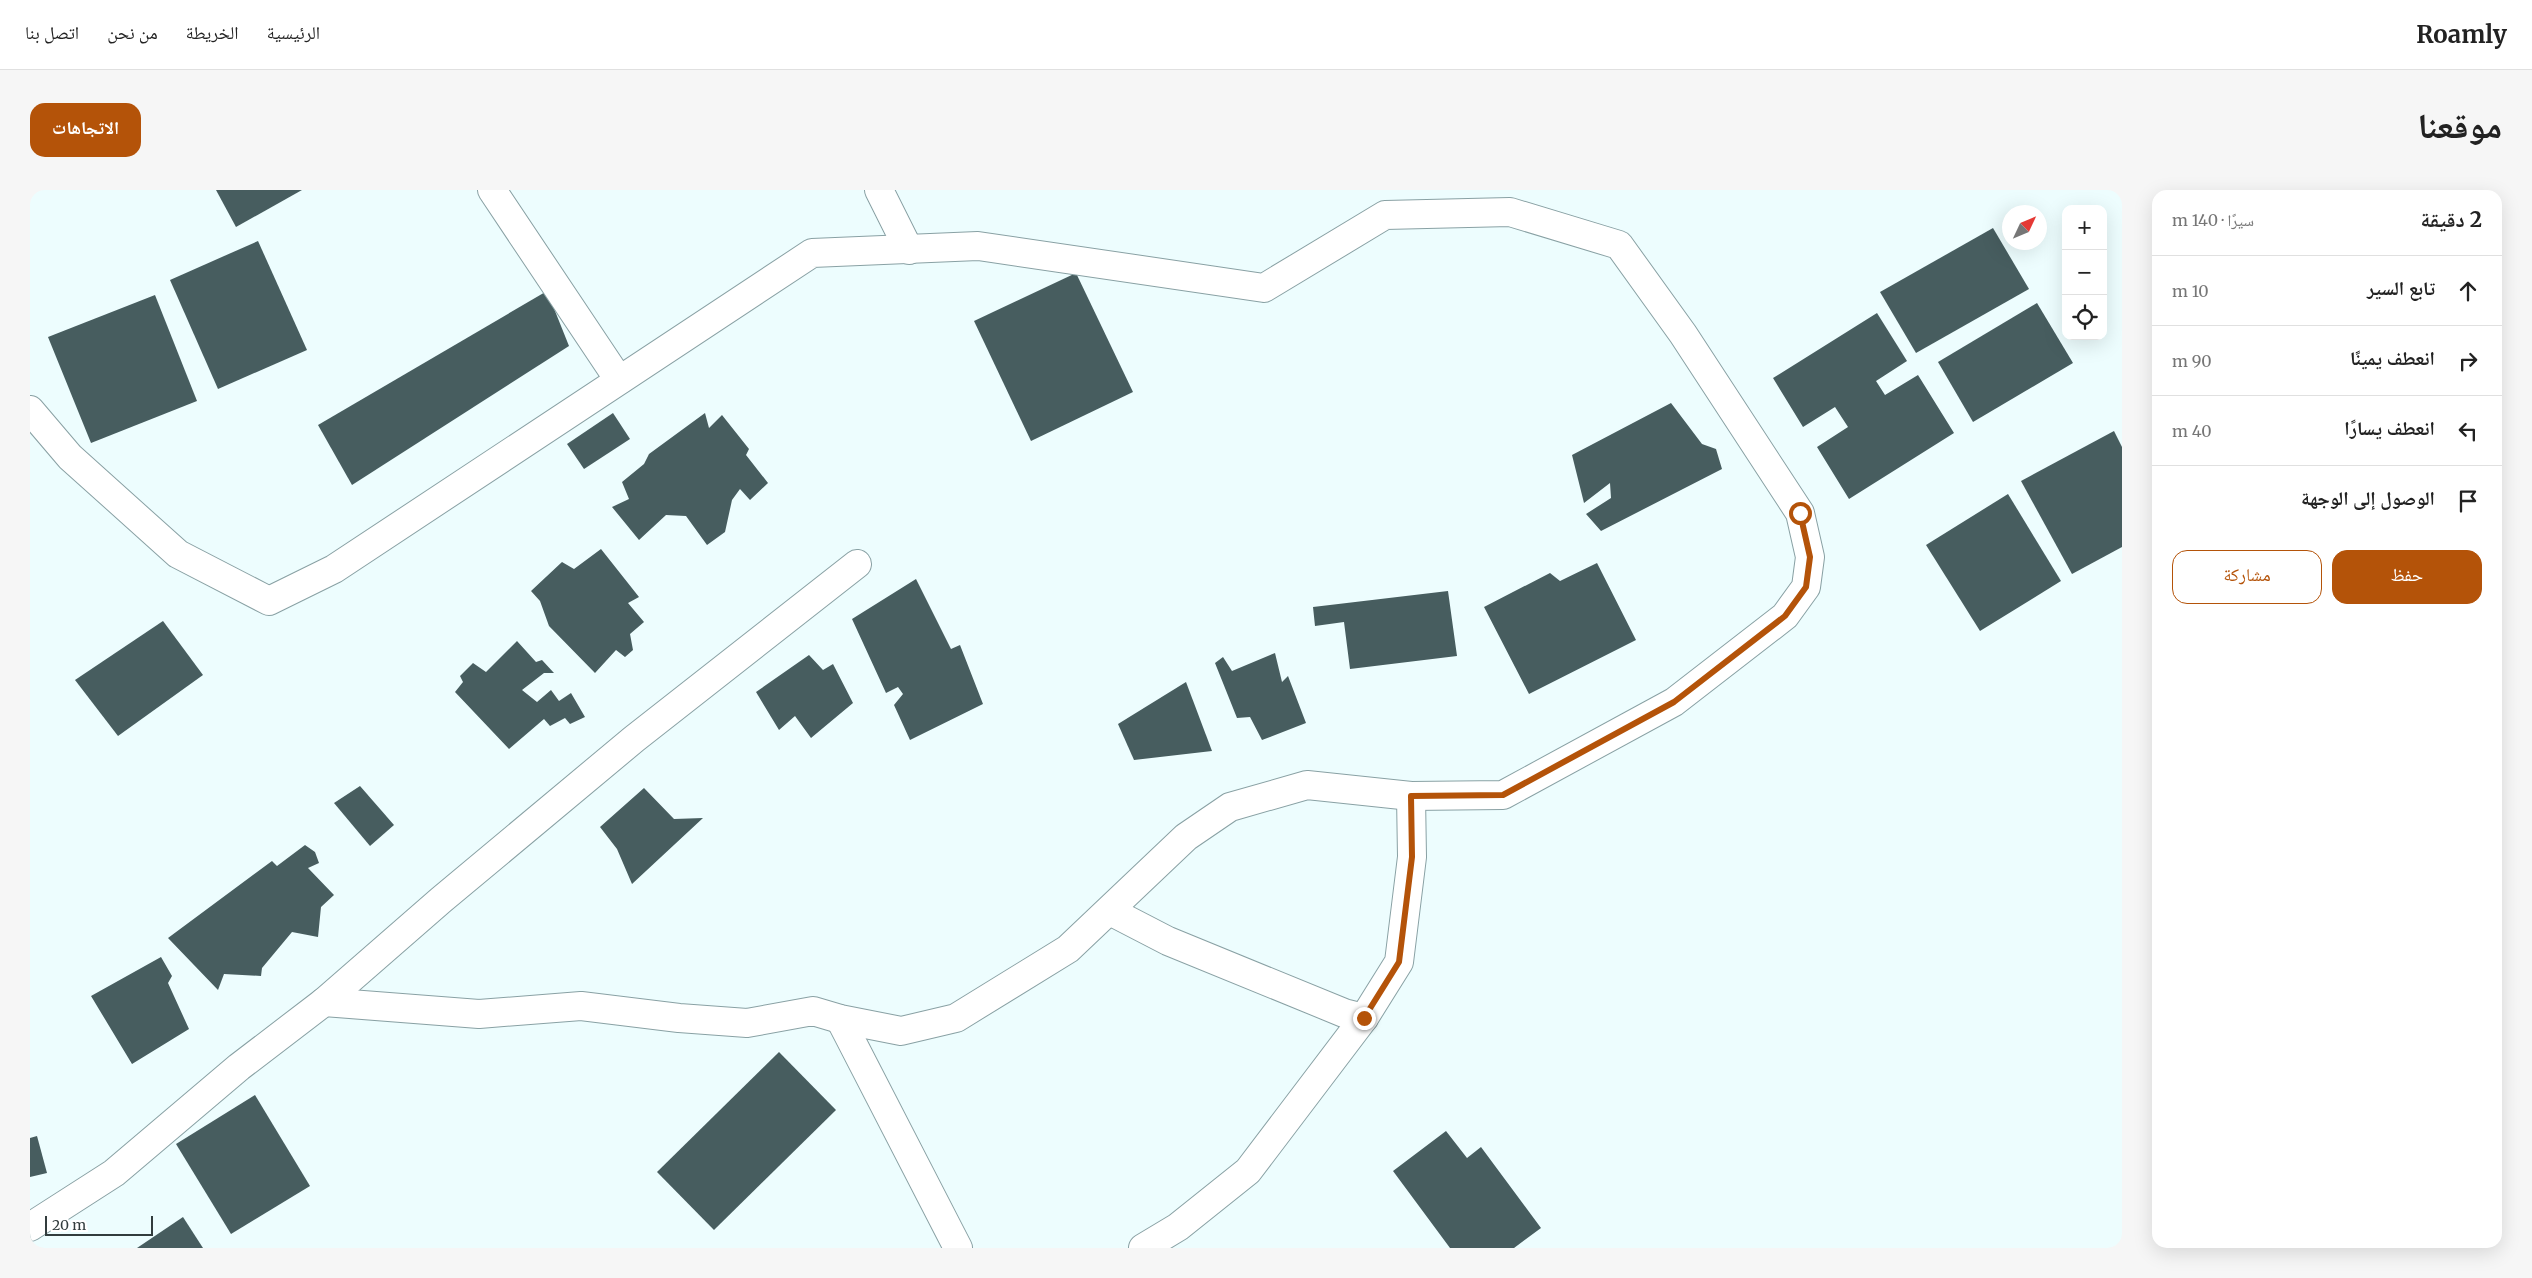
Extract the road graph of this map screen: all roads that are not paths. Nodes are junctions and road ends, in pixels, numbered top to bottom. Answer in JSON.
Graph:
{"nodes":[{"id":1,"x":492,"y":190,"type":"edge"},
{"id":2,"x":879,"y":190,"type":"edge"},
{"id":3,"x":909,"y":250,"type":"junction"},
{"id":4,"x":620,"y":380,"type":"junction"},
{"id":5,"x":30,"y":410,"type":"edge"},
{"id":6,"x":857,"y":564,"type":"dead end"},
{"id":7,"x":1411,"y":796,"type":"junction"},
{"id":8,"x":1110,"y":911,"type":"junction"},
{"id":9,"x":324,"y":1002,"type":"junction"},
{"id":10,"x":1364,"y":1018,"type":"junction"},
{"id":11,"x":840,"y":1019,"type":"junction"},
{"id":12,"x":30,"y":1227,"type":"edge"},
{"id":13,"x":958,"y":1248,"type":"edge"},
{"id":14,"x":1144,"y":1248,"type":"edge"}],
"edges":[{"from":1,"to":4,"type":"street"},
{"from":2,"to":3,"type":"street"},
{"from":3,"to":4,"type":"street"},
{"from":3,"to":7,"type":"street"},
{"from":4,"to":5,"type":"street"},
{"from":6,"to":9,"type":"street"},
{"from":7,"to":8,"type":"street"},
{"from":7,"to":10,"type":"street"},
{"from":8,"to":10,"type":"street"},
{"from":8,"to":11,"type":"street"},
{"from":9,"to":11,"type":"street"},
{"from":9,"to":12,"type":"street"},
{"from":10,"to":14,"type":"street"},
{"from":11,"to":13,"type":"street"}]}
